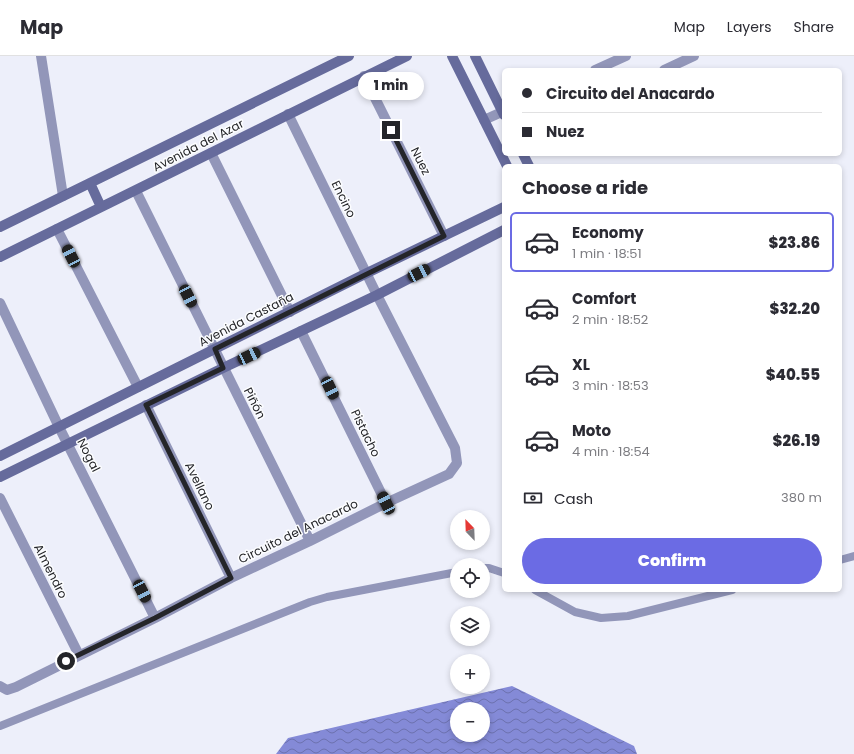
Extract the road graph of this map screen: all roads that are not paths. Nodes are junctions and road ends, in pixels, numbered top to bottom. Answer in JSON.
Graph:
{"nodes":[{"id":1,"x":41,"y":56,"type":"edge"},
{"id":2,"x":349,"y":56,"type":"edge"},
{"id":3,"x":407,"y":56,"type":"edge"},
{"id":4,"x":452,"y":56,"type":"edge"},
{"id":5,"x":475,"y":56,"type":"edge"},
{"id":6,"x":626,"y":56,"type":"edge"},
{"id":7,"x":694,"y":56,"type":"edge"},
{"id":8,"x":599,"y":68,"type":"edge"},
{"id":9,"x":668,"y":68,"type":"edge"},
{"id":10,"x":364,"y":76,"type":"junction"},
{"id":11,"x":502,"y":108,"type":"edge"},
{"id":12,"x":502,"y":113,"type":"edge"},
{"id":13,"x":288,"y":114,"type":"junction"},
{"id":14,"x":484,"y":120,"type":"junction"},
{"id":15,"x":501,"y":146,"type":"edge"},
{"id":16,"x":211,"y":153,"type":"junction"},
{"id":17,"x":90,"y":183,"type":"junction"},
{"id":18,"x":136,"y":190,"type":"junction"},
{"id":19,"x":63,"y":196,"type":"junction"},
{"id":20,"x":101,"y":207,"type":"junction"},
{"id":21,"x":502,"y":208,"type":"edge"},
{"id":22,"x":0,"y":227,"type":"edge"},
{"id":23,"x":57,"y":229,"type":"junction"},
{"id":24,"x":502,"y":231,"type":"edge"},
{"id":25,"x":444,"y":236,"type":"junction"},
{"id":26,"x":0,"y":257,"type":"edge"},
{"id":27,"x":367,"y":273,"type":"junction"},
{"id":28,"x":377,"y":295,"type":"junction"},
{"id":29,"x":0,"y":303,"type":"edge"},
{"id":30,"x":290,"y":312,"type":"junction"},
{"id":31,"x":301,"y":331,"type":"junction"},
{"id":32,"x":215,"y":349,"type":"junction"},
{"id":33,"x":223,"y":368,"type":"junction"},
{"id":34,"x":138,"y":387,"type":"junction"},
{"id":35,"x":146,"y":405,"type":"junction"},
{"id":36,"x":59,"y":427,"type":"junction"},
{"id":37,"x":68,"y":443,"type":"junction"},
{"id":38,"x":0,"y":456,"type":"edge"},
{"id":39,"x":0,"y":477,"type":"edge"},
{"id":40,"x":0,"y":498,"type":"edge"},
{"id":41,"x":386,"y":503,"type":"junction"},
{"id":42,"x":310,"y":541,"type":"junction"},
{"id":43,"x":854,"y":556,"type":"edge"},
{"id":44,"x":842,"y":559,"type":"edge"},
{"id":45,"x":490,"y":568,"type":"edge"},
{"id":46,"x":502,"y":572,"type":"edge"},
{"id":47,"x":450,"y":573,"type":"edge"},
{"id":48,"x":231,"y":578,"type":"junction"},
{"id":49,"x":539,"y":592,"type":"edge"},
{"id":50,"x":724,"y":592,"type":"edge"},
{"id":51,"x":155,"y":618,"type":"junction"},
{"id":52,"x":79,"y":655,"type":"junction"},
{"id":53,"x":0,"y":686,"type":"edge"},
{"id":54,"x":0,"y":726,"type":"edge"}],
"edges":[{"from":1,"to":19,"type":"street"},
{"from":2,"to":17,"type":"street","name":"Avenida del Azar"},
{"from":3,"to":10,"type":"street","name":"Avenida del Azar"},
{"from":4,"to":14,"type":"street"},
{"from":5,"to":11,"type":"street"},
{"from":6,"to":8,"type":"street"},
{"from":7,"to":9,"type":"street"},
{"from":10,"to":13,"type":"street","name":"Avenida del Azar"},
{"from":10,"to":25,"type":"street","name":"Nuez"},
{"from":12,"to":14,"type":"street"},
{"from":13,"to":16,"type":"street","name":"Avenida del Azar"},
{"from":13,"to":27,"type":"street","name":"Encino"},
{"from":14,"to":15,"type":"street"},
{"from":16,"to":18,"type":"street","name":"Avenida del Azar"},
{"from":16,"to":30,"type":"street"},
{"from":17,"to":19,"type":"street","name":"Avenida del Azar"},
{"from":17,"to":20,"type":"street"},
{"from":18,"to":20,"type":"street","name":"Avenida del Azar"},
{"from":18,"to":32,"type":"street","name":"Piñón"},
{"from":19,"to":22,"type":"street","name":"Avenida del Azar"},
{"from":20,"to":23,"type":"street","name":"Avenida del Azar"},
{"from":21,"to":25,"type":"street","name":"Avenida Castaña"},
{"from":23,"to":26,"type":"street","name":"Avenida del Azar"},
{"from":23,"to":34,"type":"street"},
{"from":24,"to":28,"type":"street"},
{"from":25,"to":27,"type":"street","name":"Avenida Castaña"},
{"from":27,"to":28,"type":"street","name":"Encino"},
{"from":27,"to":30,"type":"street","name":"Avenida Castaña"},
{"from":28,"to":31,"type":"street"},
{"from":28,"to":41,"type":"street","name":"Circuito del Anacardo"},
{"from":29,"to":36,"type":"street","name":"Nogal"},
{"from":30,"to":32,"type":"street","name":"Avenida Castaña"},
{"from":31,"to":33,"type":"street"},
{"from":31,"to":41,"type":"street","name":"Pistacho"},
{"from":32,"to":33,"type":"street","name":"Piñón"},
{"from":32,"to":34,"type":"street","name":"Avenida Castaña"},
{"from":33,"to":35,"type":"street"},
{"from":33,"to":42,"type":"street","name":"Piñón"},
{"from":34,"to":36,"type":"street","name":"Avenida Castaña"},
{"from":35,"to":37,"type":"street"},
{"from":35,"to":48,"type":"street","name":"Avellano"},
{"from":36,"to":37,"type":"street","name":"Nogal"},
{"from":36,"to":38,"type":"street","name":"Avenida Castaña"},
{"from":37,"to":39,"type":"street"},
{"from":37,"to":51,"type":"street","name":"Nogal"},
{"from":40,"to":52,"type":"street","name":"Almendro"},
{"from":41,"to":42,"type":"street","name":"Circuito del Anacardo"},
{"from":42,"to":48,"type":"street","name":"Circuito del Anacardo"},
{"from":43,"to":44,"type":"lane"},
{"from":45,"to":46,"type":"lane"},
{"from":47,"to":54,"type":"lane"},
{"from":48,"to":51,"type":"street","name":"Circuito del Anacardo"},
{"from":49,"to":50,"type":"lane"},
{"from":51,"to":52,"type":"street","name":"Circuito del Anacardo"},
{"from":52,"to":53,"type":"street","name":"Circuito del Anacardo"}]}
